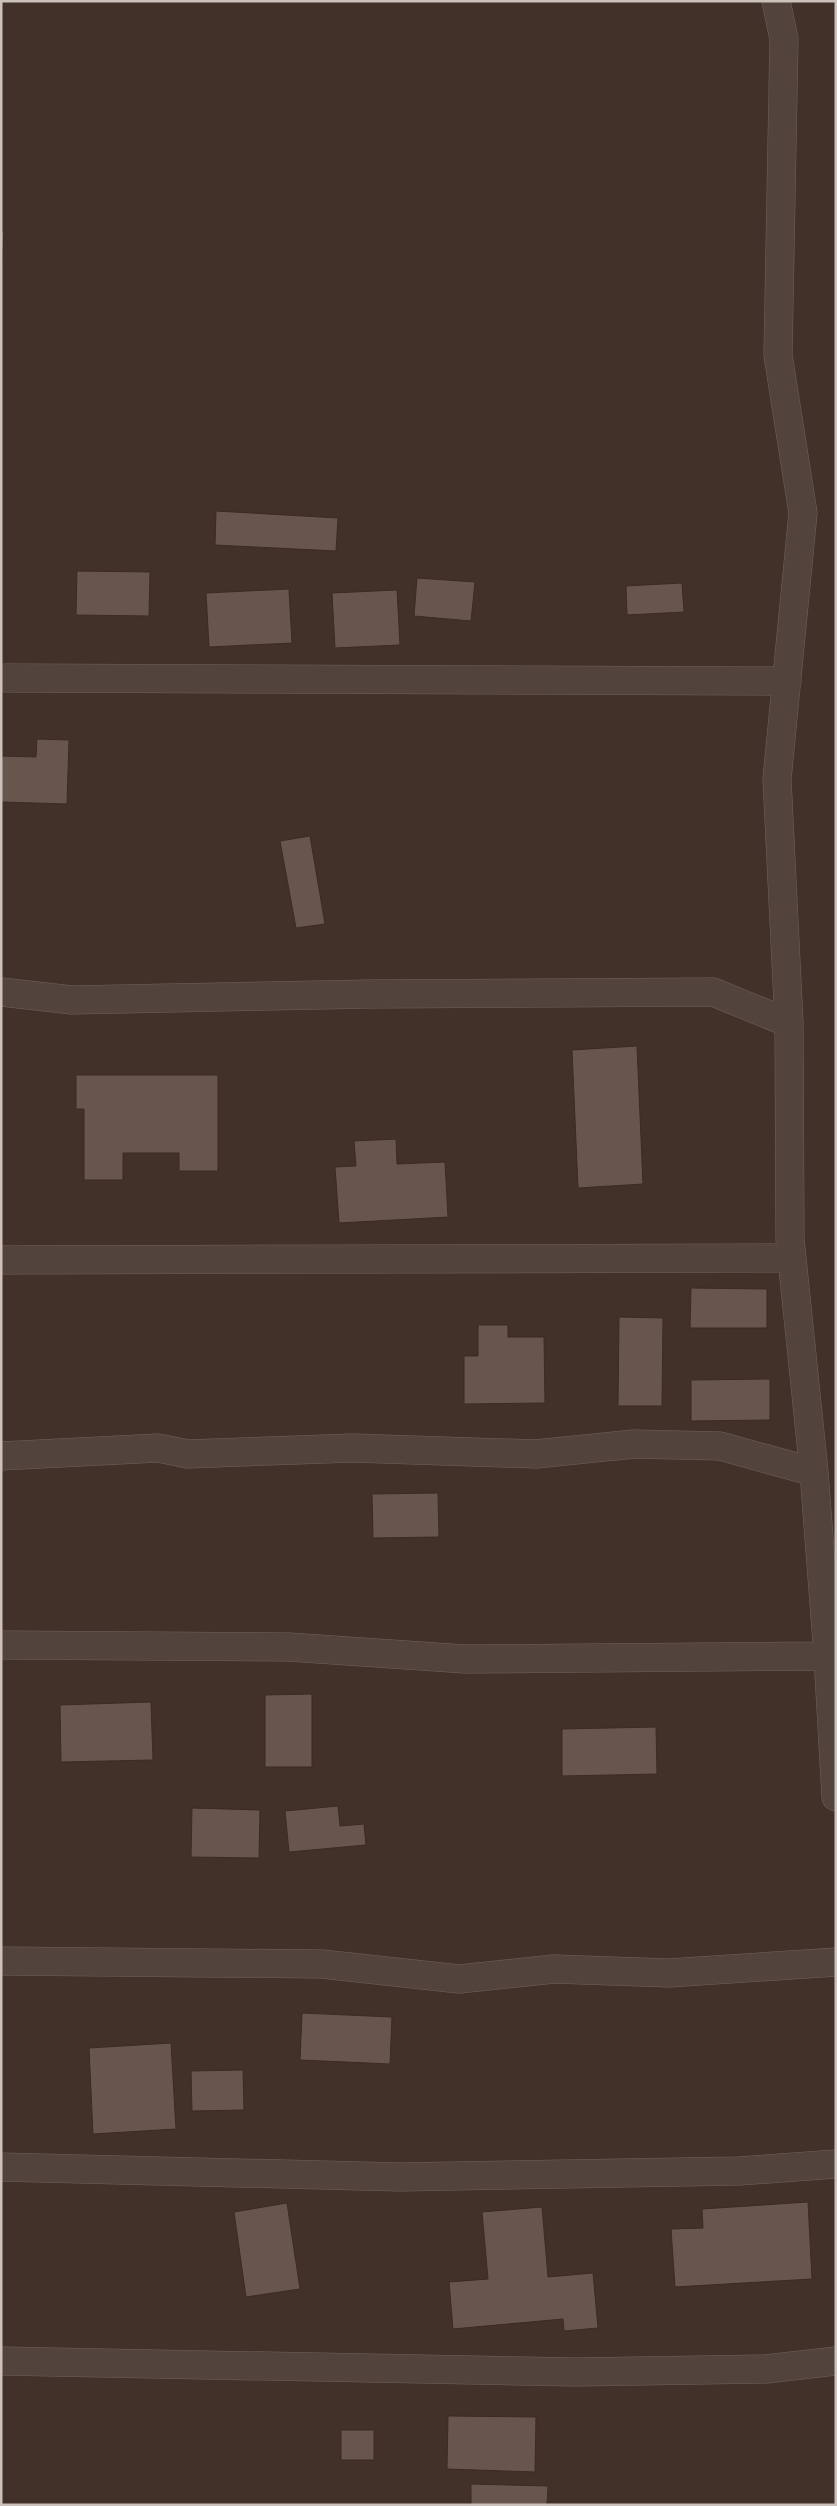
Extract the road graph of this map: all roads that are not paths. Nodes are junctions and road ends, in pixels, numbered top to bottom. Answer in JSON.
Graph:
{"nodes":[{"id":1,"x":776,"y":1,"type":"edge"},
{"id":2,"x":6,"y":678,"type":"dead end"},
{"id":3,"x":787,"y":681,"type":"junction"},
{"id":4,"x":1,"y":992,"type":"edge"},
{"id":5,"x":789,"y":1023,"type":"junction"},
{"id":6,"x":792,"y":1258,"type":"junction"},
{"id":7,"x":1,"y":1260,"type":"edge"},
{"id":8,"x":1,"y":1456,"type":"edge"},
{"id":9,"x":814,"y":1472,"type":"junction"},
{"id":10,"x":1,"y":1644,"type":"edge"},
{"id":11,"x":828,"y":1656,"type":"junction"},
{"id":12,"x":836,"y":1797,"type":"edge"},
{"id":13,"x":1,"y":1961,"type":"edge"},
{"id":14,"x":836,"y":1962,"type":"edge"},
{"id":15,"x":836,"y":2164,"type":"edge"},
{"id":16,"x":1,"y":2167,"type":"edge"},
{"id":17,"x":1,"y":2361,"type":"edge"},
{"id":18,"x":836,"y":2361,"type":"edge"}],
"edges":[{"from":1,"to":3,"type":"street"},
{"from":2,"to":3,"type":"street"},
{"from":3,"to":5,"type":"street"},
{"from":4,"to":5,"type":"street"},
{"from":5,"to":6,"type":"street"},
{"from":6,"to":7,"type":"street"},
{"from":6,"to":9,"type":"street"},
{"from":8,"to":9,"type":"street"},
{"from":9,"to":11,"type":"street"},
{"from":10,"to":11,"type":"street"},
{"from":11,"to":12,"type":"street"},
{"from":13,"to":14,"type":"street"},
{"from":15,"to":16,"type":"street"},
{"from":17,"to":18,"type":"street"}]}
